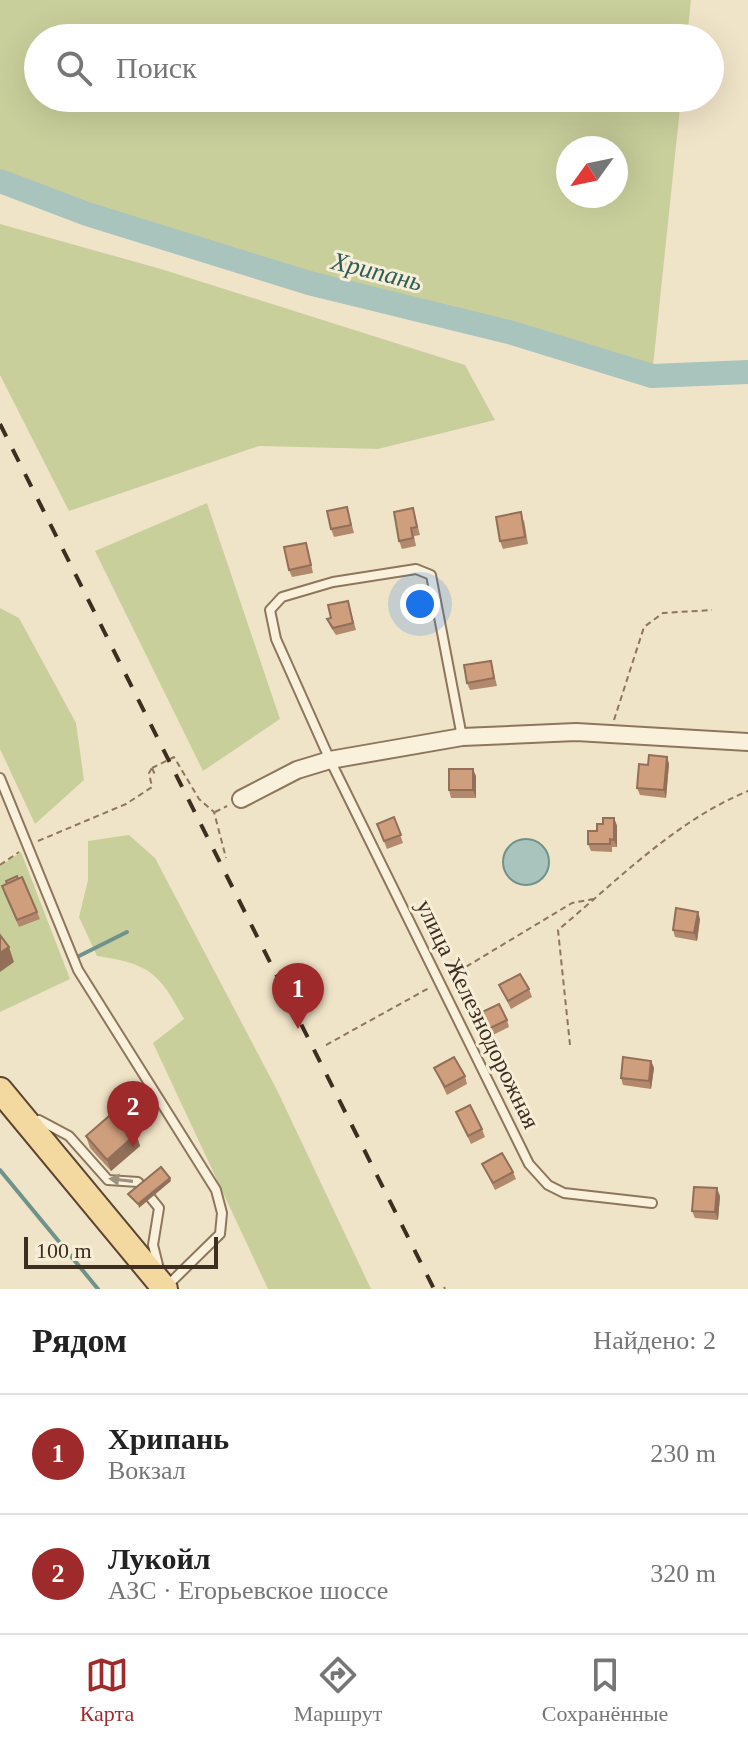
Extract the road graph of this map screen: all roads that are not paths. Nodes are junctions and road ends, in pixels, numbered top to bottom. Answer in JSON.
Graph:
{"nodes":[{"id":1,"x":462,"y":737,"type":"junction"},
{"id":2,"x":748,"y":742,"type":"edge"},
{"id":3,"x":330,"y":760,"type":"junction"},
{"id":4,"x":0,"y":778,"type":"edge"},
{"id":5,"x":241,"y":799,"type":"dead end"},
{"id":6,"x":0,"y":1090,"type":"edge"},
{"id":7,"x":652,"y":1203,"type":"dead end"},
{"id":8,"x":165,"y":1289,"type":"edge"}],
"edges":[{"from":1,"to":2,"type":"street"},
{"from":1,"to":3,"type":"street"},
{"from":1,"to":3,"type":"lane","name":"улица Железнодорожная"},
{"from":3,"to":5,"type":"street"},
{"from":3,"to":7,"type":"lane","name":"улица Железнодорожная"},
{"from":4,"to":8,"type":"lane"},
{"from":6,"to":8,"type":"main road"},
{"from":8,"to":6,"type":"lane","one_way":true}]}
